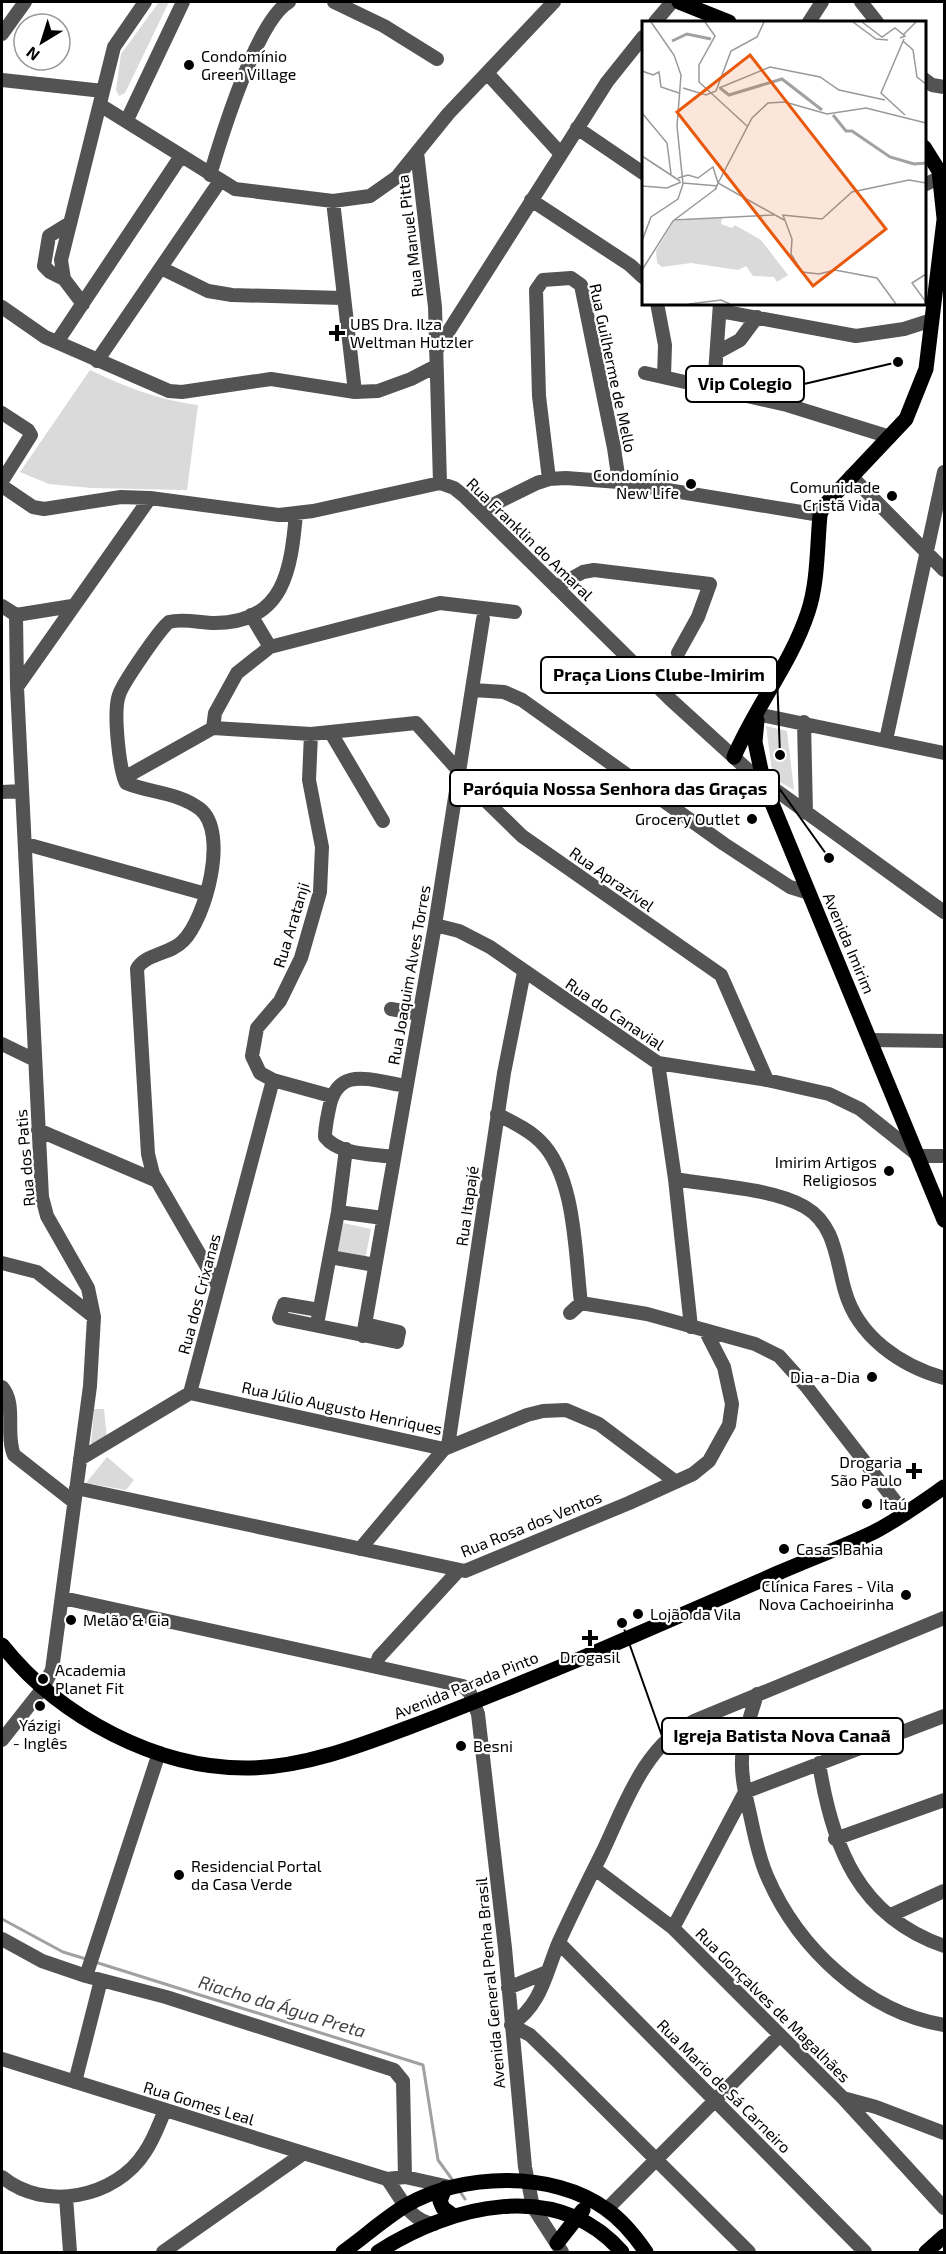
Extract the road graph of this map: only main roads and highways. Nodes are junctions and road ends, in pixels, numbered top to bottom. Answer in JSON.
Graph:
{"nodes":[{"id":1,"x":679,"y":2,"type":"edge"},
{"id":2,"x":726,"y":21,"type":"edge"},
{"id":3,"x":925,"y":148,"type":"edge"},
{"id":4,"x":945,"y":219,"type":"edge"},
{"id":5,"x":758,"y":714,"type":"junction"},
{"id":6,"x":734,"y":757,"type":"road end"},
{"id":7,"x":945,"y":1220,"type":"edge"},
{"id":8,"x":945,"y":1487,"type":"edge"},
{"id":9,"x":2,"y":1645,"type":"edge"},
{"id":10,"x":448,"y":2188,"type":"junction"},
{"id":11,"x":591,"y":2200,"type":"junction"},
{"id":12,"x":454,"y":2216,"type":"junction"},
{"id":13,"x":578,"y":2218,"type":"junction"},
{"id":14,"x":945,"y":2236,"type":"edge"},
{"id":15,"x":560,"y":2248,"type":"edge"},
{"id":16,"x":343,"y":2253,"type":"edge"},
{"id":17,"x":378,"y":2253,"type":"edge"},
{"id":18,"x":622,"y":2253,"type":"edge"},
{"id":19,"x":646,"y":2253,"type":"edge"},
{"id":20,"x":926,"y":2253,"type":"edge"}],
"edges":[{"from":1,"to":2,"type":"main road"},
{"from":3,"to":4,"type":"main road"},
{"from":4,"to":5,"type":"main road","name":"Avenida Imirim"},
{"from":5,"to":6,"type":"main road"},
{"from":5,"to":7,"type":"main road","name":"Avenida Imirim"},
{"from":8,"to":9,"type":"main road","name":"Avenida Parada Pinto"},
{"from":10,"to":11,"type":"main road"},
{"from":10,"to":12,"type":"main road"},
{"from":10,"to":16,"type":"main road"},
{"from":11,"to":13,"type":"main road"},
{"from":11,"to":19,"type":"main road"},
{"from":12,"to":13,"type":"main road"},
{"from":12,"to":17,"type":"main road"},
{"from":13,"to":15,"type":"main road"},
{"from":13,"to":18,"type":"main road"},
{"from":14,"to":20,"type":"main road"}]}
